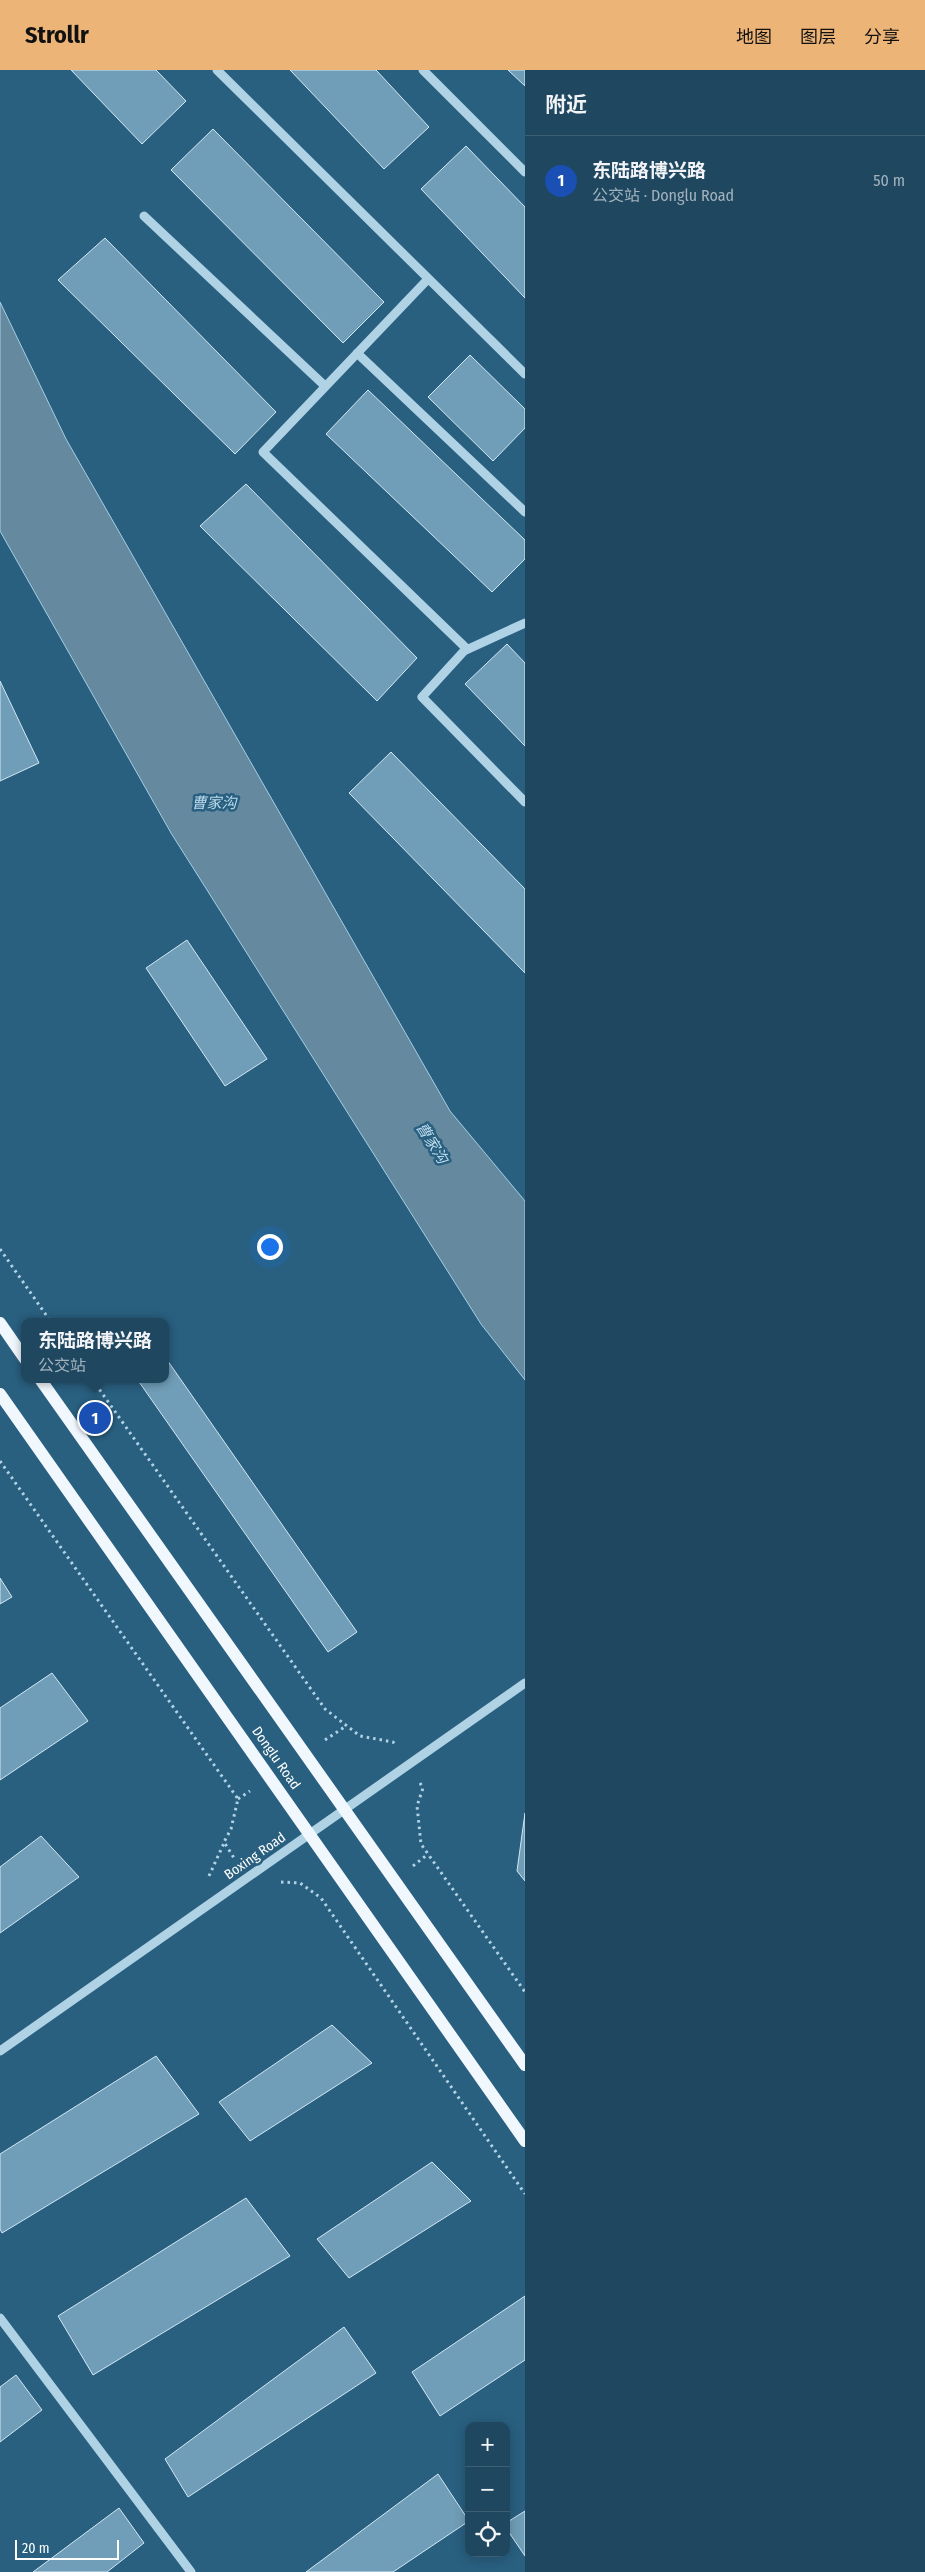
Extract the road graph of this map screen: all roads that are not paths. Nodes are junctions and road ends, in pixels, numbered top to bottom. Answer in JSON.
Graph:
{"nodes":[{"id":1,"x":217,"y":70,"type":"edge"},
{"id":2,"x":423,"y":70,"type":"edge"},
{"id":3,"x":525,"y":172,"type":"edge"},
{"id":4,"x":144,"y":216,"type":"dead end"},
{"id":5,"x":428,"y":279,"type":"junction"},
{"id":6,"x":357,"y":353,"type":"junction"},
{"id":7,"x":525,"y":374,"type":"edge"},
{"id":8,"x":325,"y":386,"type":"junction"},
{"id":9,"x":525,"y":512,"type":"edge"},
{"id":10,"x":525,"y":623,"type":"edge"},
{"id":11,"x":467,"y":649,"type":"junction"},
{"id":12,"x":525,"y":802,"type":"edge"},
{"id":13,"x":0,"y":1323,"type":"edge"},
{"id":14,"x":21,"y":1353,"type":"edge"},
{"id":15,"x":43,"y":1383,"type":"edge"},
{"id":16,"x":0,"y":1394,"type":"edge"},
{"id":17,"x":525,"y":1683,"type":"edge"},
{"id":18,"x":344,"y":1809,"type":"junction"},
{"id":19,"x":310,"y":1833,"type":"junction"},
{"id":20,"x":0,"y":2051,"type":"edge"},
{"id":21,"x":525,"y":2065,"type":"edge"},
{"id":22,"x":525,"y":2141,"type":"edge"},
{"id":23,"x":0,"y":2318,"type":"edge"},
{"id":24,"x":191,"y":2572,"type":"edge"}],
"edges":[{"from":1,"to":5,"type":"street"},
{"from":2,"to":3,"type":"street"},
{"from":4,"to":8,"type":"street"},
{"from":5,"to":6,"type":"street"},
{"from":5,"to":7,"type":"street"},
{"from":6,"to":8,"type":"street"},
{"from":6,"to":9,"type":"street"},
{"from":8,"to":11,"type":"street"},
{"from":10,"to":11,"type":"street"},
{"from":11,"to":12,"type":"street"},
{"from":13,"to":14,"type":"main road"},
{"from":15,"to":18,"type":"main road","name":"Donglu Road"},
{"from":16,"to":19,"type":"main road","name":"Donglu Road"},
{"from":17,"to":18,"type":"street","name":"Boxing Road"},
{"from":18,"to":19,"type":"street","name":"Boxing Road"},
{"from":18,"to":21,"type":"main road","name":"Donglu Road"},
{"from":19,"to":20,"type":"street","name":"Boxing Road"},
{"from":19,"to":22,"type":"main road","name":"Donglu Road"},
{"from":23,"to":24,"type":"street"}]}
